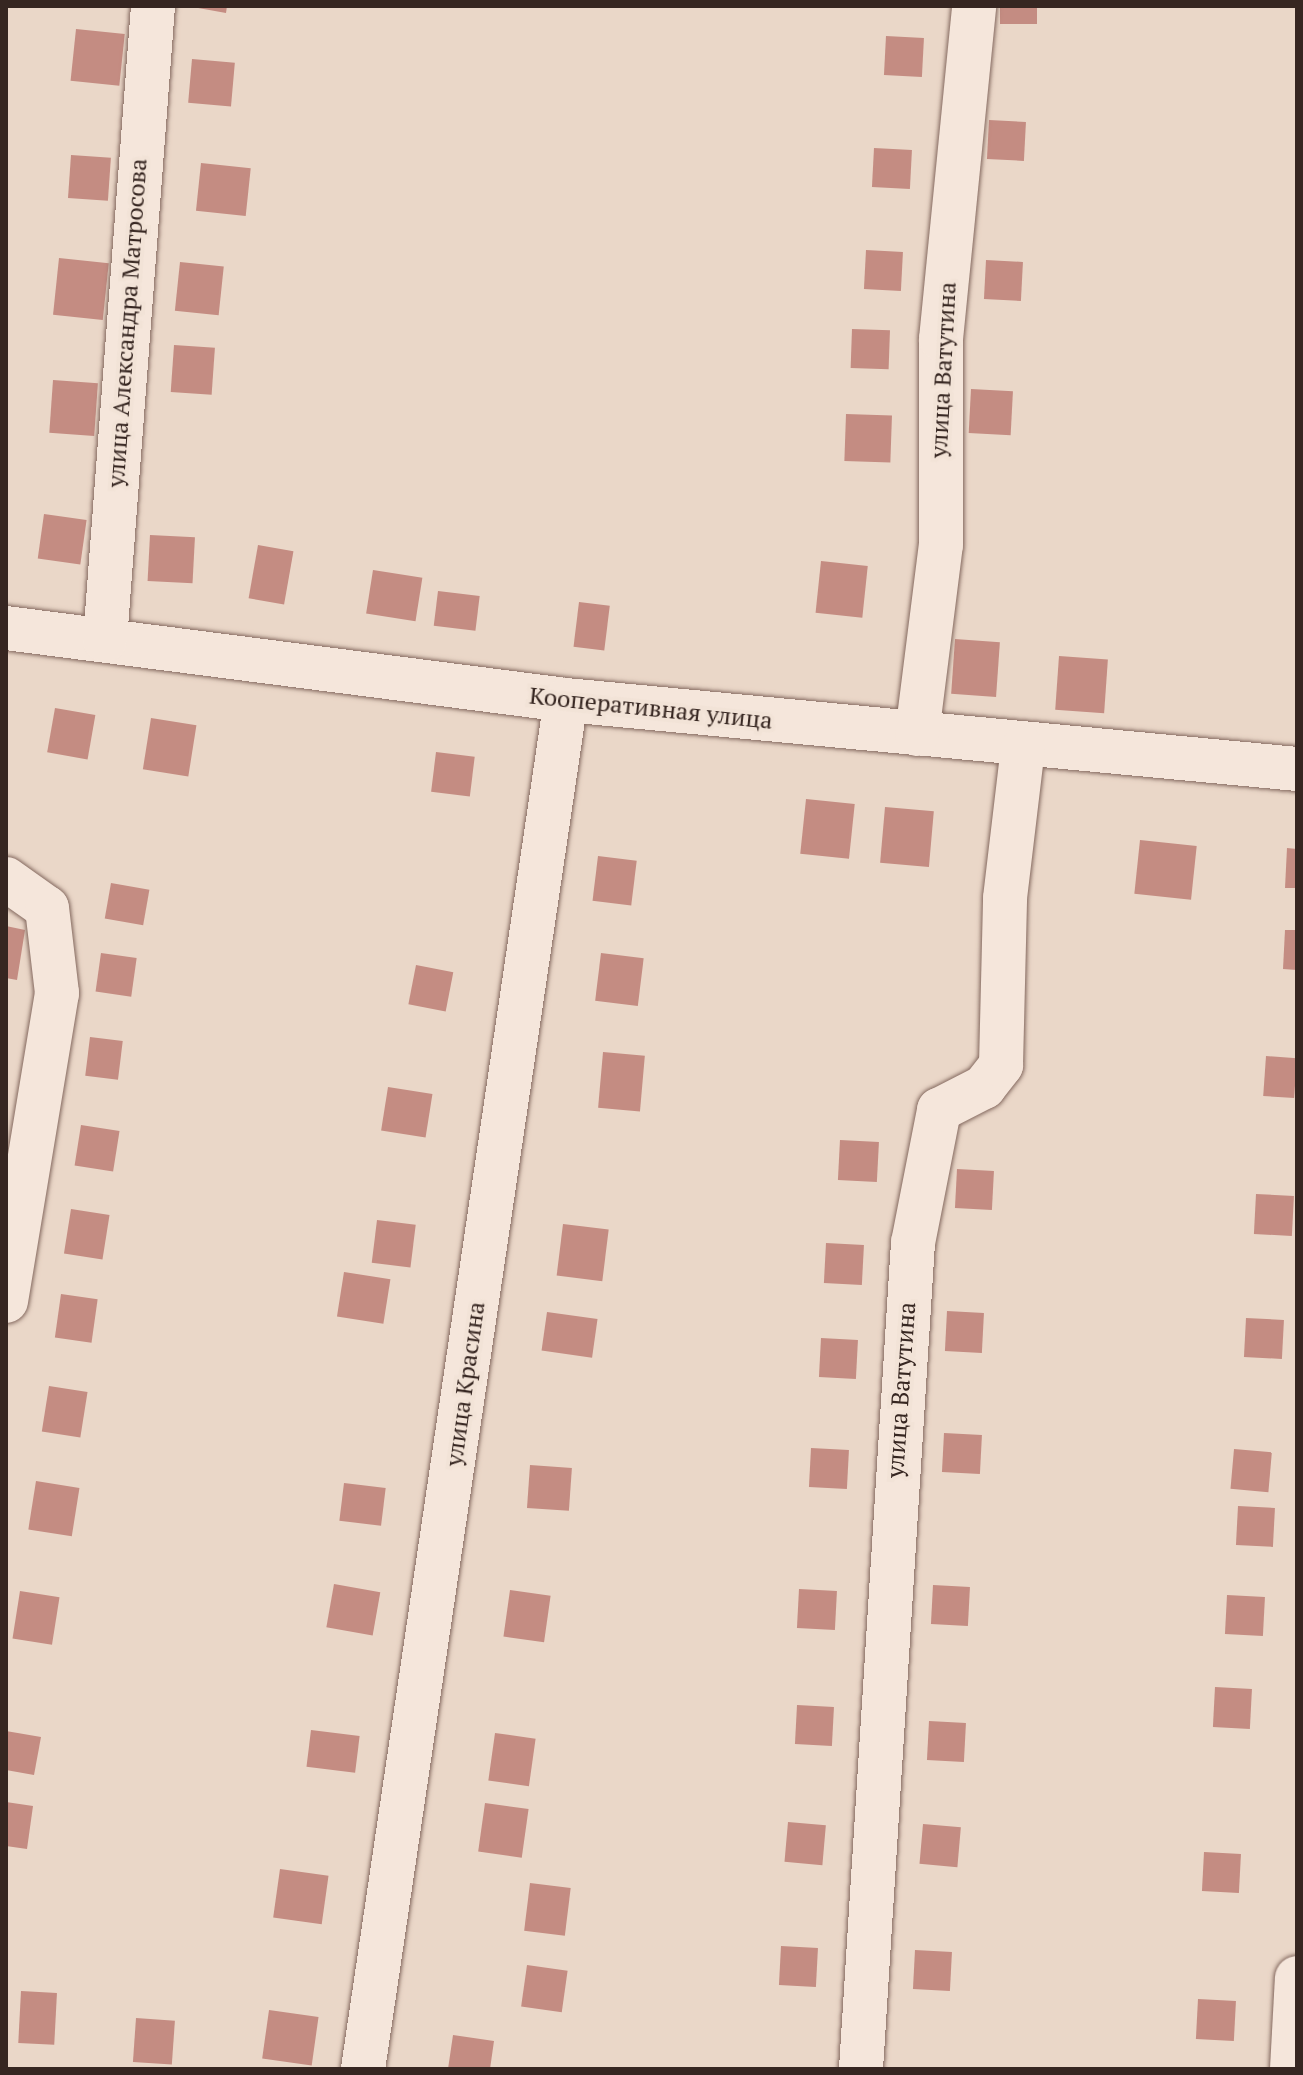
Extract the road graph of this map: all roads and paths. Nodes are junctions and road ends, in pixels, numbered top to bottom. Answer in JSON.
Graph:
{"nodes":[{"id":1,"x":153,"y":6,"type":"edge"},
{"id":2,"x":974,"y":6,"type":"edge"},
{"id":3,"x":6,"y":628,"type":"edge"},
{"id":4,"x":105,"y":640,"type":"junction"},
{"id":5,"x":566,"y":700,"type":"junction"},
{"id":6,"x":917,"y":734,"type":"junction"},
{"id":7,"x":1023,"y":748,"type":"junction"},
{"id":8,"x":1297,"y":769,"type":"edge"},
{"id":9,"x":6,"y":879,"type":"edge"},
{"id":10,"x":6,"y":1301,"type":"edge"},
{"id":11,"x":1297,"y":1978,"type":"edge"},
{"id":12,"x":363,"y":2069,"type":"edge"},
{"id":13,"x":861,"y":2069,"type":"edge"},
{"id":14,"x":1292,"y":2069,"type":"edge"}],
"edges":[{"from":1,"to":4,"type":"street","name":"улица Александра Матросова"},
{"from":2,"to":6,"type":"street","name":"улица Ватутина"},
{"from":3,"to":4,"type":"street","name":"Кооперативная улица"},
{"from":4,"to":5,"type":"street","name":"Кооперативная улица"},
{"from":5,"to":6,"type":"street","name":"Кооперативная улица"},
{"from":5,"to":12,"type":"street","name":"улица Красина"},
{"from":6,"to":7,"type":"street","name":"Кооперативная улица"},
{"from":7,"to":8,"type":"street","name":"Кооперативная улица"},
{"from":7,"to":13,"type":"street","name":"улица Ватутина"},
{"from":9,"to":10,"type":"street"},
{"from":11,"to":14,"type":"street"}]}
